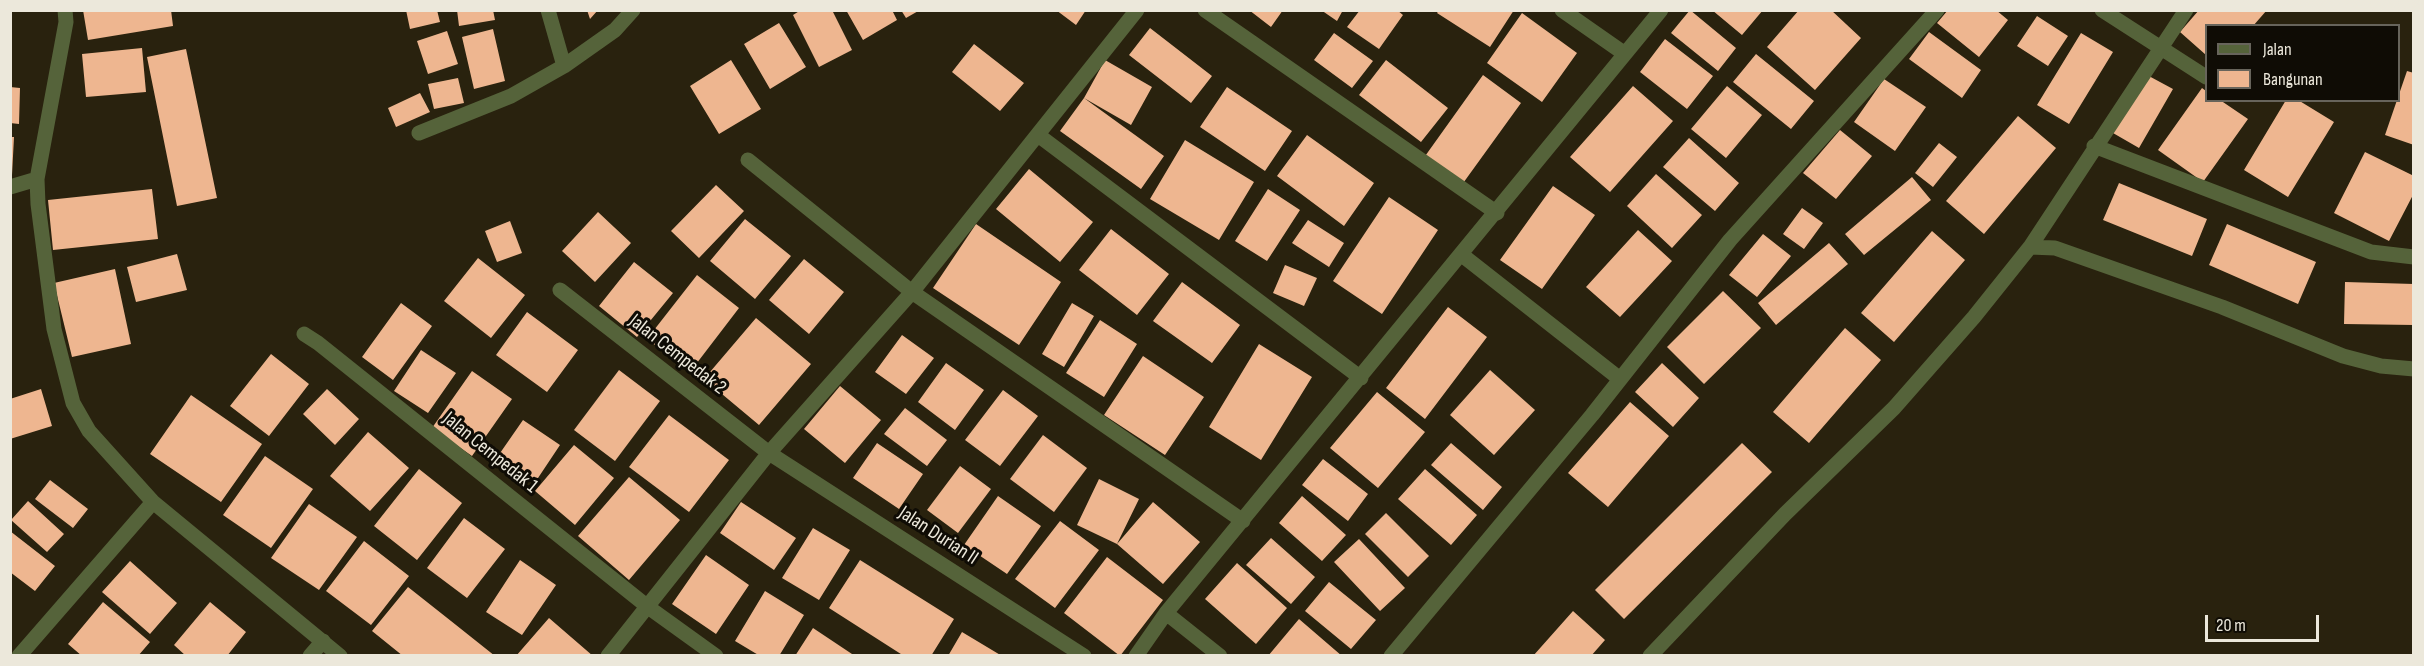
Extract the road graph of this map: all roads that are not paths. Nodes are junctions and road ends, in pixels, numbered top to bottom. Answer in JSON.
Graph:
{"nodes":[{"id":1,"x":65,"y":10,"type":"edge"},
{"id":2,"x":548,"y":10,"type":"edge"},
{"id":3,"x":633,"y":10,"type":"edge"},
{"id":4,"x":1137,"y":10,"type":"edge"},
{"id":5,"x":1205,"y":10,"type":"edge"},
{"id":6,"x":1562,"y":10,"type":"edge"},
{"id":7,"x":1661,"y":10,"type":"edge"},
{"id":8,"x":1937,"y":10,"type":"edge"},
{"id":9,"x":2102,"y":10,"type":"edge"},
{"id":10,"x":2186,"y":10,"type":"edge"},
{"id":11,"x":2161,"y":49,"type":"junction"},
{"id":12,"x":1625,"y":54,"type":"junction"},
{"id":13,"x":564,"y":66,"type":"junction"},
{"id":14,"x":2205,"y":75,"type":"edge"},
{"id":15,"x":419,"y":133,"type":"dead end"},
{"id":16,"x":1038,"y":135,"type":"junction"},
{"id":17,"x":2094,"y":146,"type":"junction"},
{"id":18,"x":748,"y":160,"type":"dead end"},
{"id":19,"x":38,"y":180,"type":"junction"},
{"id":20,"x":10,"y":188,"type":"edge"},
{"id":21,"x":1497,"y":213,"type":"junction"},
{"id":22,"x":2030,"y":247,"type":"junction"},
{"id":23,"x":1462,"y":255,"type":"junction"},
{"id":24,"x":2414,"y":257,"type":"edge"},
{"id":25,"x":560,"y":290,"type":"dead end"},
{"id":26,"x":912,"y":291,"type":"junction"},
{"id":27,"x":304,"y":334,"type":"dead end"},
{"id":28,"x":2414,"y":369,"type":"edge"},
{"id":29,"x":1361,"y":378,"type":"junction"},
{"id":30,"x":1620,"y":379,"type":"junction"},
{"id":31,"x":769,"y":453,"type":"junction"},
{"id":32,"x":153,"y":502,"type":"junction"},
{"id":33,"x":1243,"y":521,"type":"junction"},
{"id":34,"x":648,"y":608,"type":"junction"},
{"id":35,"x":1166,"y":613,"type":"junction"},
{"id":36,"x":322,"y":641,"type":"junction"},
{"id":37,"x":20,"y":656,"type":"edge"},
{"id":38,"x":310,"y":656,"type":"edge"},
{"id":39,"x":340,"y":656,"type":"edge"},
{"id":40,"x":608,"y":656,"type":"edge"},
{"id":41,"x":716,"y":656,"type":"edge"},
{"id":42,"x":1084,"y":656,"type":"edge"},
{"id":43,"x":1136,"y":656,"type":"edge"},
{"id":44,"x":1220,"y":656,"type":"edge"},
{"id":45,"x":1391,"y":656,"type":"edge"},
{"id":46,"x":1650,"y":656,"type":"edge"}],
"edges":[{"from":1,"to":19,"type":"street"},
{"from":2,"to":13,"type":"street"},
{"from":3,"to":13,"type":"street"},
{"from":4,"to":16,"type":"street"},
{"from":5,"to":21,"type":"street"},
{"from":6,"to":12,"type":"street"},
{"from":7,"to":12,"type":"street"},
{"from":8,"to":30,"type":"street"},
{"from":9,"to":11,"type":"street"},
{"from":10,"to":11,"type":"street"},
{"from":11,"to":14,"type":"street"},
{"from":11,"to":17,"type":"street"},
{"from":12,"to":21,"type":"street"},
{"from":13,"to":15,"type":"street"},
{"from":16,"to":26,"type":"street"},
{"from":16,"to":29,"type":"street"},
{"from":17,"to":22,"type":"street"},
{"from":17,"to":24,"type":"street"},
{"from":18,"to":26,"type":"street"},
{"from":19,"to":20,"type":"street"},
{"from":19,"to":32,"type":"street"},
{"from":21,"to":23,"type":"street"},
{"from":22,"to":28,"type":"street"},
{"from":22,"to":46,"type":"street"},
{"from":23,"to":29,"type":"street"},
{"from":23,"to":30,"type":"street"},
{"from":25,"to":31,"type":"street","name":"Jalan Cempedak 2"},
{"from":26,"to":31,"type":"street"},
{"from":26,"to":33,"type":"street"},
{"from":27,"to":34,"type":"street","name":"Jalan Cempedak 1"},
{"from":29,"to":33,"type":"street"},
{"from":30,"to":45,"type":"street"},
{"from":31,"to":34,"type":"street"},
{"from":31,"to":42,"type":"street","name":"Jalan Durian II"},
{"from":32,"to":36,"type":"street"},
{"from":32,"to":37,"type":"street"},
{"from":33,"to":35,"type":"street"},
{"from":34,"to":40,"type":"street"},
{"from":34,"to":41,"type":"street","name":"Jalan Cempedak 1"},
{"from":35,"to":43,"type":"street"},
{"from":35,"to":44,"type":"street"},
{"from":36,"to":38,"type":"street"},
{"from":36,"to":39,"type":"street"}]}
